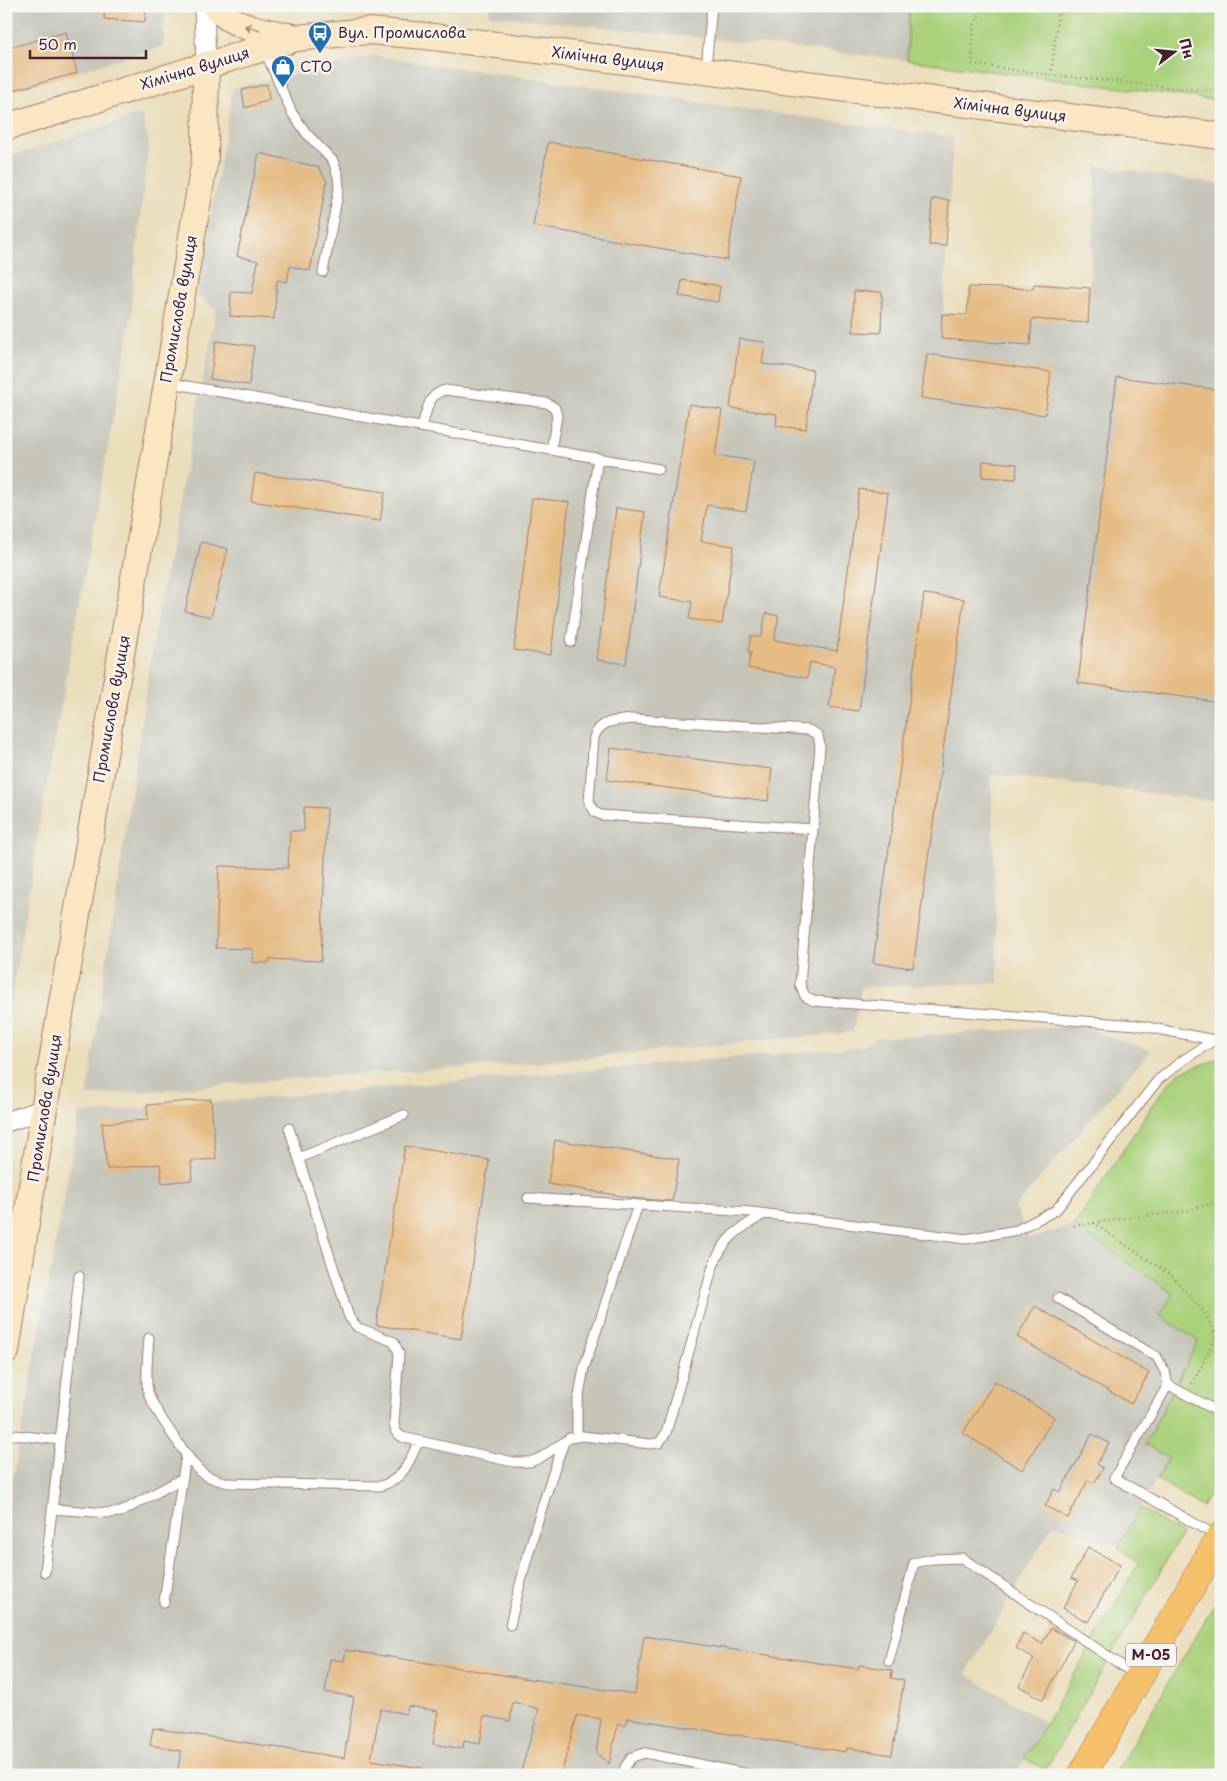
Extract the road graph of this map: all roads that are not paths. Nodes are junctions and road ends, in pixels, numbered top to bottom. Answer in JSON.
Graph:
{"nodes":[{"id":1,"x":204,"y":6,"type":"edge"},
{"id":2,"x":215,"y":6,"type":"edge"},
{"id":3,"x":712,"y":6,"type":"edge"},
{"id":4,"x":296,"y":38,"type":"junction"},
{"id":5,"x":264,"y":48,"type":"junction"},
{"id":6,"x":206,"y":65,"type":"junction"},
{"id":7,"x":705,"y":72,"type":"junction"},
{"id":8,"x":6,"y":127,"type":"edge"},
{"id":9,"x":1221,"y":136,"type":"edge"},
{"id":10,"x":322,"y":272,"type":"dead end"},
{"id":11,"x":167,"y":382,"type":"junction"},
{"id":12,"x":422,"y":427,"type":"junction"},
{"id":13,"x":551,"y":450,"type":"junction"},
{"id":14,"x":598,"y":458,"type":"junction"},
{"id":15,"x":659,"y":469,"type":"dead end"},
{"id":16,"x":571,"y":642,"type":"dead end"},
{"id":17,"x":813,"y":829,"type":"junction"},
{"id":18,"x":1217,"y":1040,"type":"edge"},
{"id":19,"x":44,"y":1109,"type":"junction"},
{"id":20,"x":404,"y":1115,"type":"dead end"},
{"id":21,"x":6,"y":1122,"type":"edge"},
{"id":22,"x":289,"y":1128,"type":"dead end"},
{"id":23,"x":299,"y":1158,"type":"junction"},
{"id":24,"x":528,"y":1198,"type":"dead end"},
{"id":25,"x":638,"y":1205,"type":"junction"},
{"id":26,"x":764,"y":1214,"type":"junction"},
{"id":27,"x":79,"y":1276,"type":"dead end"},
{"id":28,"x":12,"y":1284,"type":"edge"},
{"id":29,"x":1058,"y":1298,"type":"dead end"},
{"id":30,"x":149,"y":1338,"type":"dead end"},
{"id":31,"x":6,"y":1351,"type":"edge"},
{"id":32,"x":1168,"y":1385,"type":"junction"},
{"id":33,"x":1221,"y":1413,"type":"edge"},
{"id":34,"x":6,"y":1434,"type":"edge"},
{"id":35,"x":577,"y":1437,"type":"junction"},
{"id":36,"x":60,"y":1440,"type":"junction"},
{"id":37,"x":419,"y":1441,"type":"junction"},
{"id":38,"x":564,"y":1442,"type":"junction"},
{"id":39,"x":186,"y":1455,"type":"junction"},
{"id":40,"x":183,"y":1478,"type":"junction"},
{"id":41,"x":52,"y":1509,"type":"junction"},
{"id":42,"x":1220,"y":1537,"type":"edge"},
{"id":43,"x":45,"y":1572,"type":"dead end"},
{"id":44,"x":164,"y":1602,"type":"dead end"},
{"id":45,"x":510,"y":1625,"type":"dead end"},
{"id":46,"x":890,"y":1661,"type":"dead end"},
{"id":47,"x":1139,"y":1676,"type":"junction"},
{"id":48,"x":624,"y":1775,"type":"edge"},
{"id":49,"x":752,"y":1775,"type":"edge"},
{"id":50,"x":1082,"y":1775,"type":"edge"}],
"edges":[{"from":1,"to":6,"type":"street"},
{"from":4,"to":2,"type":"main road","one_way":true},
{"from":3,"to":7,"type":"lane"},
{"from":4,"to":5,"type":"main road","name":"Хімічна вулиця"},
{"from":4,"to":7,"type":"main road","name":"Хімічна вулиця"},
{"from":5,"to":6,"type":"main road","name":"Хімічна вулиця"},
{"from":5,"to":10,"type":"lane"},
{"from":6,"to":8,"type":"main road","name":"Хімічна вулиця"},
{"from":6,"to":11,"type":"main road","name":"Промислова вулиця"},
{"from":7,"to":9,"type":"main road","name":"Хімічна вулиця"},
{"from":11,"to":12,"type":"lane"},
{"from":11,"to":19,"type":"main road","name":"Промислова вулиця"},
{"from":12,"to":13,"type":"lane"},
{"from":12,"to":13,"type":"lane"},
{"from":13,"to":14,"type":"lane"},
{"from":14,"to":15,"type":"lane"},
{"from":14,"to":16,"type":"lane"},
{"from":17,"to":17,"type":"lane"},
{"from":17,"to":18,"type":"lane"},
{"from":18,"to":26,"type":"lane"},
{"from":19,"to":21,"type":"street"},
{"from":19,"to":28,"type":"main road","name":"Промислова вулиця"},
{"from":20,"to":23,"type":"lane"},
{"from":22,"to":23,"type":"lane"},
{"from":23,"to":37,"type":"lane"},
{"from":24,"to":25,"type":"lane"},
{"from":25,"to":26,"type":"lane"},
{"from":25,"to":35,"type":"lane"},
{"from":26,"to":35,"type":"lane"},
{"from":27,"to":36,"type":"lane"},
{"from":28,"to":31,"type":"main road","name":"Промислова вулиця"},
{"from":29,"to":32,"type":"lane"},
{"from":30,"to":39,"type":"lane"},
{"from":32,"to":33,"type":"lane"},
{"from":32,"to":42,"type":"lane"},
{"from":34,"to":36,"type":"lane"},
{"from":35,"to":38,"type":"lane"},
{"from":36,"to":41,"type":"lane"},
{"from":37,"to":38,"type":"lane"},
{"from":37,"to":39,"type":"lane"},
{"from":38,"to":45,"type":"lane"},
{"from":39,"to":40,"type":"lane"},
{"from":40,"to":41,"type":"lane"},
{"from":40,"to":44,"type":"lane"},
{"from":41,"to":43,"type":"lane"},
{"from":42,"to":47,"type":"main road","number":"М-05"},
{"from":46,"to":47,"type":"lane"},
{"from":47,"to":50,"type":"main road","number":"М-05"},
{"from":48,"to":49,"type":"lane"}]}
